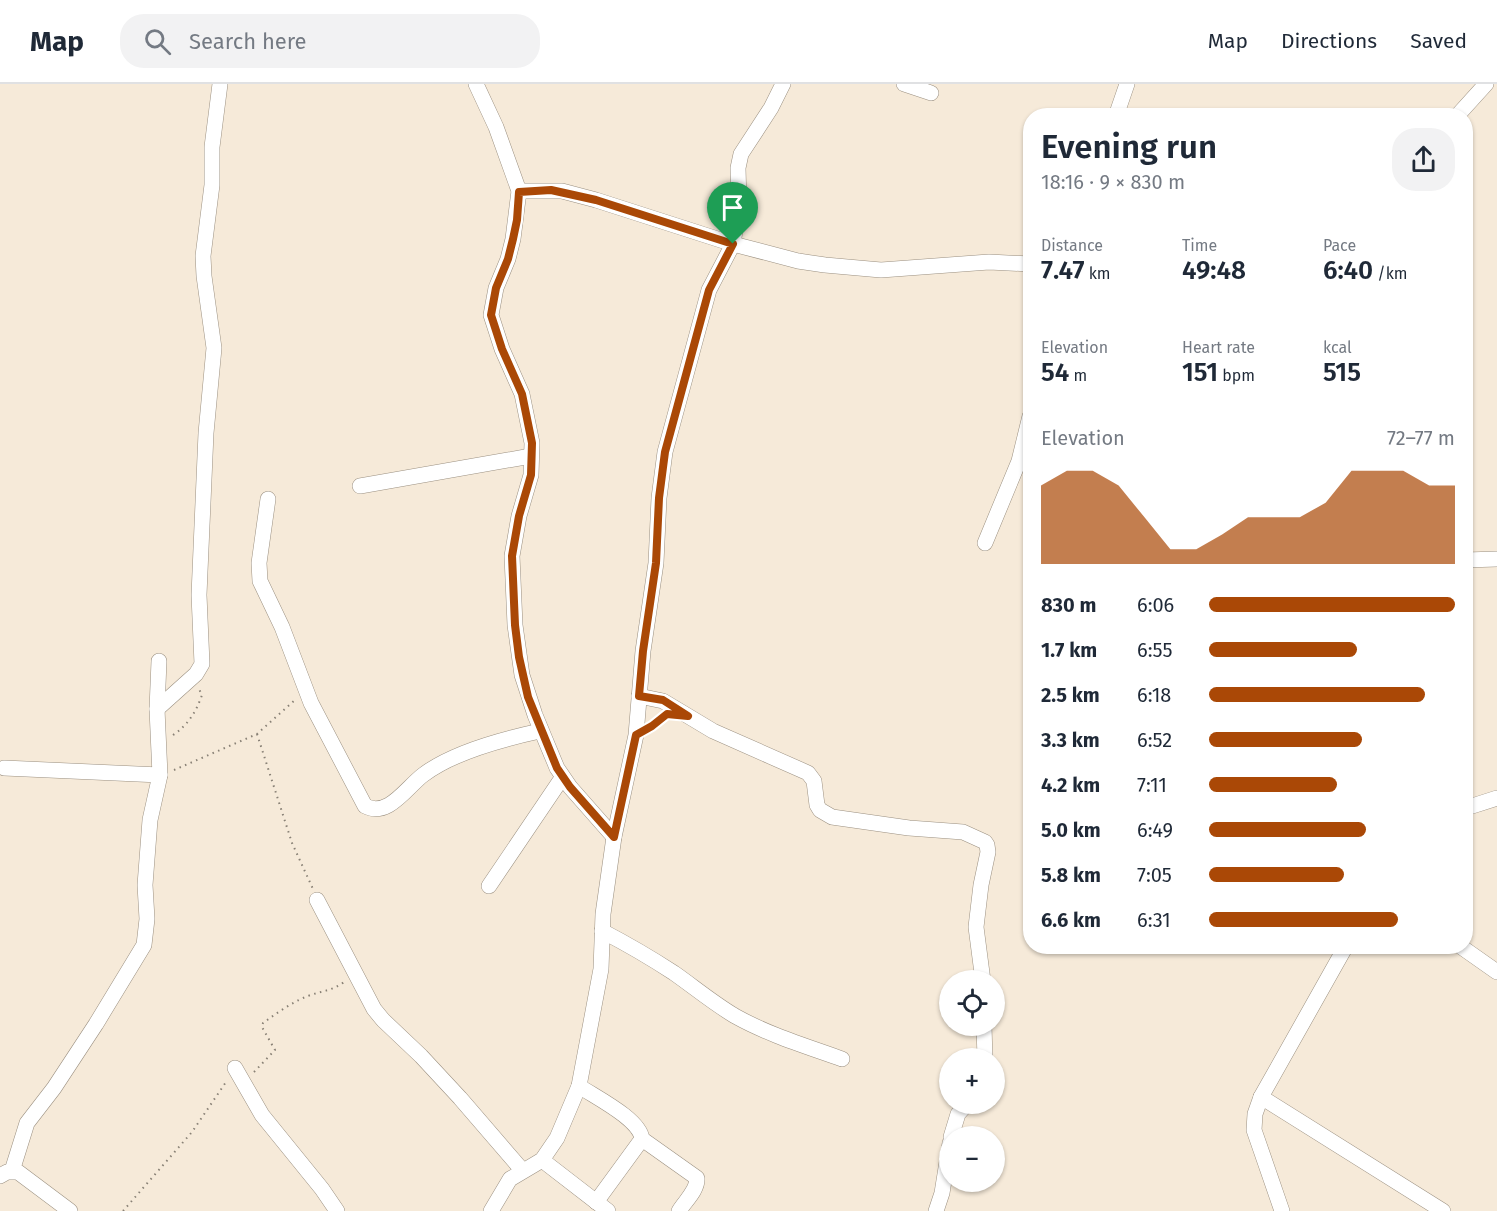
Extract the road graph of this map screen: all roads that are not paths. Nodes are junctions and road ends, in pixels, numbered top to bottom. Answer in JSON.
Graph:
{"nodes":[{"id":1,"x":220,"y":84,"type":"edge"},
{"id":2,"x":477,"y":84,"type":"edge"},
{"id":3,"x":783,"y":84,"type":"edge"},
{"id":4,"x":904,"y":84,"type":"edge"},
{"id":5,"x":1127,"y":84,"type":"edge"},
{"id":6,"x":1486,"y":84,"type":"edge"},
{"id":7,"x":930,"y":93,"type":"dead end"},
{"id":8,"x":1119,"y":108,"type":"edge"},
{"id":9,"x":1464,"y":108,"type":"edge"},
{"id":10,"x":519,"y":192,"type":"junction"},
{"id":11,"x":733,"y":244,"type":"junction"},
{"id":12,"x":1023,"y":264,"type":"edge"},
{"id":13,"x":1023,"y":445,"type":"edge"},
{"id":14,"x":531,"y":456,"type":"junction"},
{"id":15,"x":360,"y":486,"type":"dead end"},
{"id":16,"x":268,"y":499,"type":"dead end"},
{"id":17,"x":985,"y":543,"type":"dead end"},
{"id":18,"x":1497,"y":559,"type":"edge"},
{"id":19,"x":1473,"y":560,"type":"edge"},
{"id":20,"x":159,"y":661,"type":"dead end"},
{"id":21,"x":639,"y":696,"type":"junction"},
{"id":22,"x":157,"y":709,"type":"junction"},
{"id":23,"x":540,"y":730,"type":"junction"},
{"id":24,"x":4,"y":768,"type":"dead end"},
{"id":25,"x":160,"y":775,"type":"junction"},
{"id":26,"x":562,"y":778,"type":"junction"},
{"id":27,"x":1497,"y":798,"type":"edge"},
{"id":28,"x":1473,"y":806,"type":"edge"},
{"id":29,"x":614,"y":837,"type":"junction"},
{"id":30,"x":489,"y":886,"type":"dead end"},
{"id":31,"x":318,"y":900,"type":"road end"},
{"id":32,"x":602,"y":931,"type":"junction"},
{"id":33,"x":1341,"y":954,"type":"edge"},
{"id":34,"x":1471,"y":954,"type":"edge"},
{"id":35,"x":982,"y":970,"type":"edge"},
{"id":36,"x":1497,"y":972,"type":"edge"},
{"id":37,"x":842,"y":1059,"type":"dead end"},
{"id":38,"x":235,"y":1068,"type":"road end"},
{"id":39,"x":579,"y":1086,"type":"junction"},
{"id":40,"x":1261,"y":1097,"type":"junction"},
{"id":41,"x":642,"y":1139,"type":"junction"},
{"id":42,"x":542,"y":1160,"type":"junction"},
{"id":43,"x":522,"y":1170,"type":"junction"},
{"id":44,"x":6,"y":1174,"type":"edge"},
{"id":45,"x":942,"y":1192,"type":"edge"},
{"id":46,"x":602,"y":1207,"type":"edge"},
{"id":47,"x":70,"y":1211,"type":"edge"},
{"id":48,"x":336,"y":1211,"type":"edge"},
{"id":49,"x":491,"y":1211,"type":"edge"},
{"id":50,"x":679,"y":1211,"type":"edge"},
{"id":51,"x":936,"y":1211,"type":"edge"},
{"id":52,"x":1282,"y":1211,"type":"edge"},
{"id":53,"x":1443,"y":1211,"type":"edge"}],
"edges":[{"from":1,"to":22,"type":"street"},
{"from":2,"to":10,"type":"street"},
{"from":3,"to":11,"type":"street"},
{"from":4,"to":7,"type":"street"},
{"from":5,"to":8,"type":"street"},
{"from":6,"to":9,"type":"street"},
{"from":10,"to":11,"type":"street"},
{"from":10,"to":14,"type":"street"},
{"from":11,"to":12,"type":"street"},
{"from":11,"to":21,"type":"street"},
{"from":13,"to":17,"type":"street"},
{"from":14,"to":15,"type":"street"},
{"from":14,"to":23,"type":"street"},
{"from":16,"to":23,"type":"street"},
{"from":18,"to":19,"type":"street"},
{"from":20,"to":22,"type":"street"},
{"from":21,"to":29,"type":"street"},
{"from":21,"to":35,"type":"street"},
{"from":22,"to":25,"type":"street"},
{"from":23,"to":26,"type":"street"},
{"from":24,"to":25,"type":"street"},
{"from":25,"to":44,"type":"street"},
{"from":26,"to":29,"type":"street"},
{"from":26,"to":30,"type":"street"},
{"from":27,"to":28,"type":"street"},
{"from":29,"to":32,"type":"street"},
{"from":31,"to":43,"type":"street"},
{"from":32,"to":37,"type":"street"},
{"from":32,"to":39,"type":"street"},
{"from":33,"to":40,"type":"street"},
{"from":34,"to":36,"type":"street"},
{"from":38,"to":48,"type":"street"},
{"from":39,"to":41,"type":"street"},
{"from":39,"to":42,"type":"street"},
{"from":40,"to":52,"type":"street"},
{"from":40,"to":53,"type":"street"},
{"from":41,"to":46,"type":"street"},
{"from":41,"to":50,"type":"street"},
{"from":42,"to":43,"type":"street"},
{"from":42,"to":46,"type":"street"},
{"from":43,"to":49,"type":"street"},
{"from":44,"to":47,"type":"street"},
{"from":45,"to":51,"type":"street"}]}
